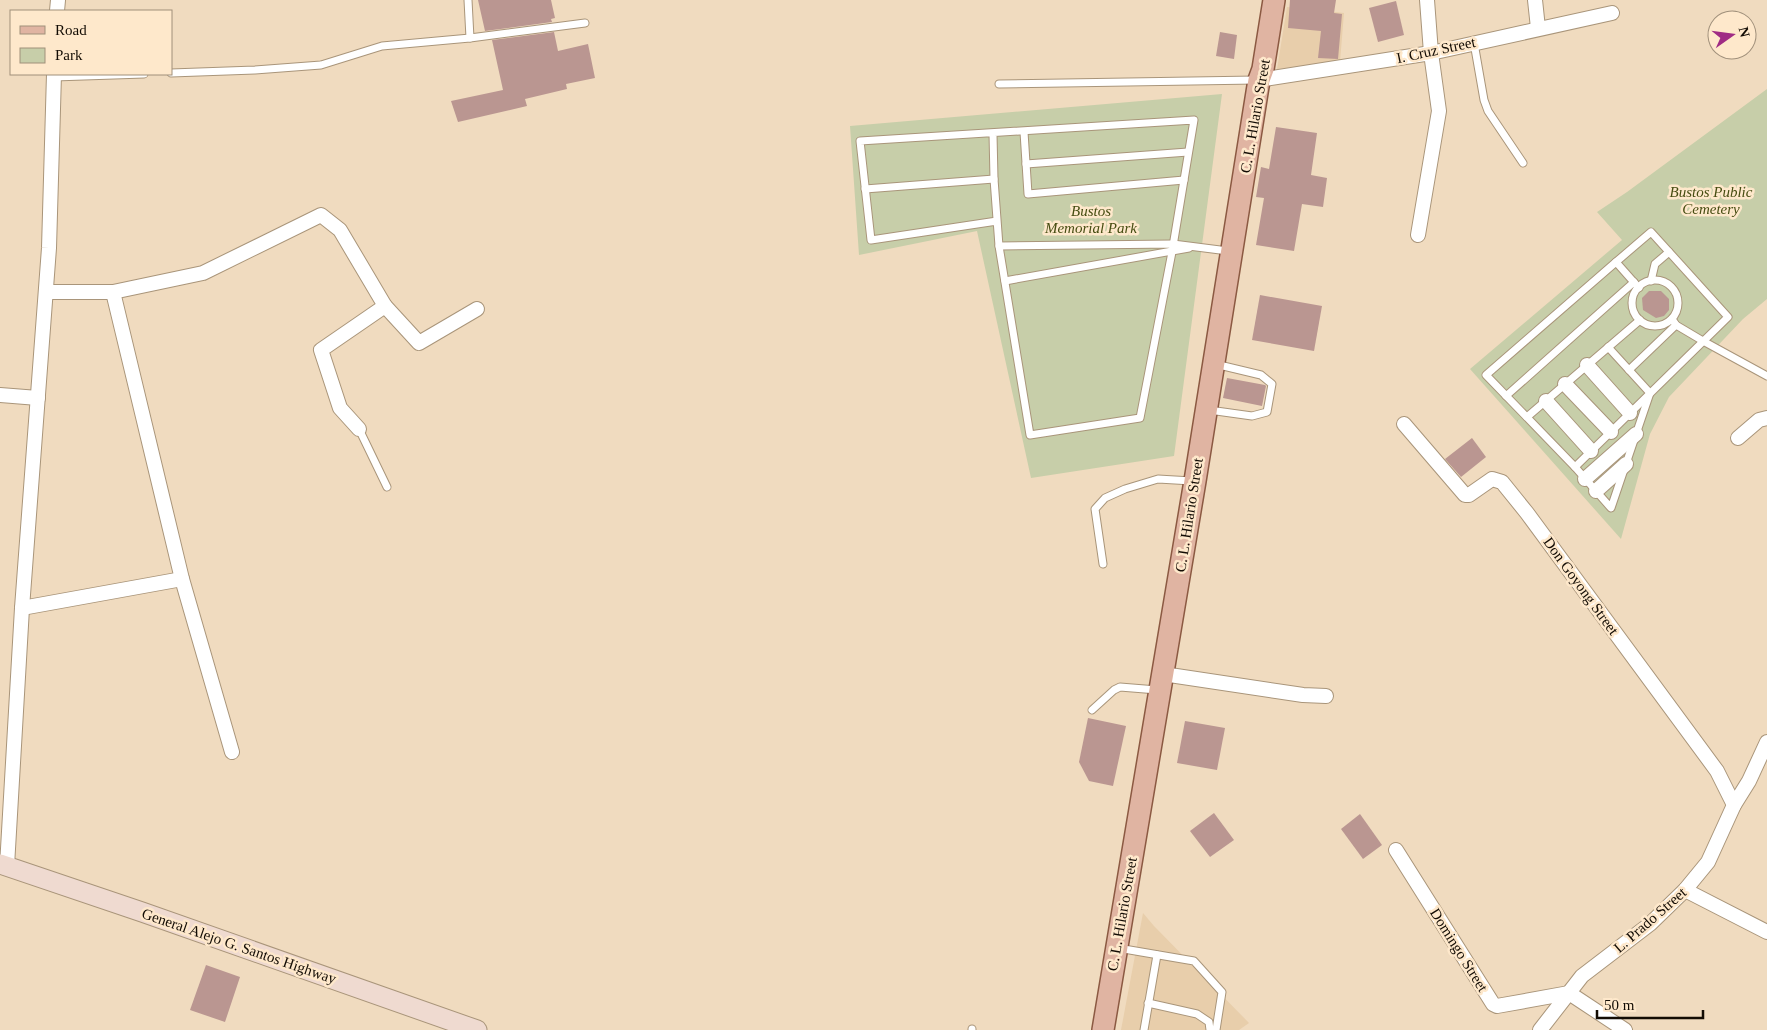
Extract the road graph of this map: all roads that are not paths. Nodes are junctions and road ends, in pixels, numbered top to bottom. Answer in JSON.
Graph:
{"nodes":[{"id":1,"x":468,"y":0,"type":"edge"},
{"id":2,"x":1274,"y":0,"type":"edge"},
{"id":3,"x":1427,"y":0,"type":"edge"},
{"id":4,"x":1535,"y":0,"type":"edge"},
{"id":5,"x":1612,"y":12,"type":"dead end"},
{"id":6,"x":585,"y":23,"type":"dead end"},
{"id":7,"x":1538,"y":28,"type":"junction"},
{"id":8,"x":470,"y":38,"type":"junction"},
{"id":9,"x":1474,"y":42,"type":"junction"},
{"id":10,"x":1431,"y":52,"type":"junction"},
{"id":11,"x":172,"y":73,"type":"edge"},
{"id":12,"x":54,"y":75,"type":"edge"},
{"id":13,"x":1260,"y":80,"type":"junction"},
{"id":14,"x":999,"y":84,"type":"dead end"},
{"id":15,"x":1024,"y":132,"type":"junction"},
{"id":16,"x":994,"y":134,"type":"junction"},
{"id":17,"x":1188,"y":152,"type":"junction"},
{"id":18,"x":1523,"y":163,"type":"dead end"},
{"id":19,"x":1026,"y":164,"type":"junction"},
{"id":20,"x":994,"y":179,"type":"junction"},
{"id":21,"x":1184,"y":180,"type":"junction"},
{"id":22,"x":865,"y":189,"type":"junction"},
{"id":23,"x":997,"y":221,"type":"junction"},
{"id":24,"x":1418,"y":235,"type":"dead end"},
{"id":25,"x":1173,"y":244,"type":"junction"},
{"id":26,"x":999,"y":246,"type":"junction"},
{"id":27,"x":1191,"y":247,"type":"junction"},
{"id":28,"x":1231,"y":251,"type":"junction"},
{"id":29,"x":1172,"y":252,"type":"junction"},
{"id":30,"x":1669,"y":252,"type":"junction"},
{"id":31,"x":1616,"y":262,"type":"junction"},
{"id":32,"x":1651,"y":281,"type":"junction"},
{"id":33,"x":1005,"y":282,"type":"junction"},
{"id":34,"x":1636,"y":285,"type":"junction"},
{"id":35,"x":46,"y":292,"type":"junction"},
{"id":36,"x":113,"y":292,"type":"junction"},
{"id":37,"x":385,"y":306,"type":"junction"},
{"id":38,"x":477,"y":309,"type":"dead end"},
{"id":39,"x":1640,"y":320,"type":"junction"},
{"id":40,"x":1674,"y":322,"type":"junction"},
{"id":41,"x":1704,"y":341,"type":"junction"},
{"id":42,"x":1608,"y":347,"type":"junction"},
{"id":43,"x":1214,"y":363,"type":"junction"},
{"id":44,"x":1587,"y":365,"type":"junction"},
{"id":45,"x":1628,"y":370,"type":"junction"},
{"id":46,"x":1767,"y":376,"type":"edge"},
{"id":47,"x":1565,"y":384,"type":"junction"},
{"id":48,"x":1650,"y":393,"type":"junction"},
{"id":49,"x":0,"y":395,"type":"edge"},
{"id":50,"x":1506,"y":396,"type":"junction"},
{"id":51,"x":38,"y":398,"type":"junction"},
{"id":52,"x":1546,"y":401,"type":"junction"},
{"id":53,"x":1206,"y":410,"type":"junction"},
{"id":54,"x":1630,"y":413,"type":"junction"},
{"id":55,"x":1527,"y":417,"type":"junction"},
{"id":56,"x":1767,"y":418,"type":"edge"},
{"id":57,"x":1404,"y":424,"type":"dead end"},
{"id":58,"x":359,"y":429,"type":"joint"},
{"id":59,"x":1611,"y":432,"type":"junction"},
{"id":60,"x":1636,"y":434,"type":"junction"},
{"id":61,"x":1738,"y":438,"type":"dead end"},
{"id":62,"x":1591,"y":451,"type":"junction"},
{"id":63,"x":1626,"y":464,"type":"junction"},
{"id":64,"x":1575,"y":467,"type":"junction"},
{"id":65,"x":1585,"y":478,"type":"junction"},
{"id":66,"x":1195,"y":481,"type":"junction"},
{"id":67,"x":387,"y":487,"type":"dead end"},
{"id":68,"x":1596,"y":491,"type":"junction"},
{"id":69,"x":1103,"y":564,"type":"dead end"},
{"id":70,"x":182,"y":579,"type":"junction"},
{"id":71,"x":22,"y":608,"type":"junction"},
{"id":72,"x":1161,"y":682,"type":"junction"},
{"id":73,"x":1326,"y":696,"type":"dead end"},
{"id":74,"x":1092,"y":710,"type":"dead end"},
{"id":75,"x":1767,"y":742,"type":"edge"},
{"id":76,"x":232,"y":752,"type":"dead end"},
{"id":77,"x":1734,"y":805,"type":"junction"},
{"id":78,"x":1396,"y":850,"type":"dead end"},
{"id":79,"x":4,"y":865,"type":"edge"},
{"id":80,"x":1686,"y":890,"type":"junction"},
{"id":81,"x":1767,"y":932,"type":"edge"},
{"id":82,"x":1116,"y":947,"type":"junction"},
{"id":83,"x":1157,"y":955,"type":"junction"},
{"id":84,"x":1569,"y":992,"type":"junction"},
{"id":85,"x":1148,"y":1003,"type":"junction"},
{"id":86,"x":477,"y":1030,"type":"edge"},
{"id":87,"x":1103,"y":1030,"type":"edge"},
{"id":88,"x":1144,"y":1030,"type":"edge"},
{"id":89,"x":1210,"y":1030,"type":"edge"},
{"id":90,"x":1216,"y":1030,"type":"edge"},
{"id":91,"x":1540,"y":1030,"type":"edge"},
{"id":92,"x":1625,"y":1030,"type":"edge"}],
"edges":[{"from":1,"to":8,"type":"lane"},
{"from":2,"to":13,"type":"main road","name":"C. L. Hilario Street"},
{"from":3,"to":10,"type":"street"},
{"from":4,"to":7,"type":"street"},
{"from":5,"to":7,"type":"street","name":"I. Cruz Street"},
{"from":6,"to":8,"type":"lane"},
{"from":7,"to":9,"type":"street","name":"I. Cruz Street"},
{"from":8,"to":11,"type":"lane"},
{"from":9,"to":10,"type":"street","name":"I. Cruz Street"},
{"from":9,"to":18,"type":"lane"},
{"from":10,"to":13,"type":"street","name":"I. Cruz Street"},
{"from":10,"to":24,"type":"street"},
{"from":12,"to":35,"type":"street"},
{"from":13,"to":14,"type":"lane"},
{"from":13,"to":28,"type":"main road","name":"C. L. Hilario Street"},
{"from":15,"to":16,"type":"lane"},
{"from":15,"to":17,"type":"lane"},
{"from":15,"to":19,"type":"lane"},
{"from":16,"to":20,"type":"lane"},
{"from":16,"to":22,"type":"lane"},
{"from":17,"to":19,"type":"lane"},
{"from":17,"to":21,"type":"lane"},
{"from":19,"to":21,"type":"lane"},
{"from":20,"to":22,"type":"lane"},
{"from":20,"to":23,"type":"lane"},
{"from":21,"to":25,"type":"lane"},
{"from":22,"to":23,"type":"lane"},
{"from":23,"to":26,"type":"lane"},
{"from":25,"to":26,"type":"lane"},
{"from":25,"to":27,"type":"lane"},
{"from":25,"to":29,"type":"lane"},
{"from":26,"to":33,"type":"lane"},
{"from":27,"to":28,"type":"lane"},
{"from":27,"to":29,"type":"lane"},
{"from":28,"to":43,"type":"main road","name":"C. L. Hilario Street"},
{"from":29,"to":33,"type":"lane"},
{"from":29,"to":33,"type":"lane"},
{"from":30,"to":31,"type":"lane"},
{"from":30,"to":32,"type":"lane"},
{"from":30,"to":41,"type":"lane"},
{"from":31,"to":34,"type":"lane"},
{"from":31,"to":50,"type":"lane"},
{"from":32,"to":34,"type":"lane"},
{"from":32,"to":40,"type":"lane"},
{"from":34,"to":39,"type":"lane"},
{"from":34,"to":50,"type":"lane"},
{"from":35,"to":36,"type":"street"},
{"from":35,"to":51,"type":"street"},
{"from":36,"to":37,"type":"street"},
{"from":36,"to":70,"type":"street"},
{"from":37,"to":38,"type":"street"},
{"from":37,"to":58,"type":"street"},
{"from":39,"to":40,"type":"lane"},
{"from":39,"to":42,"type":"lane"},
{"from":40,"to":41,"type":"lane"},
{"from":40,"to":45,"type":"lane"},
{"from":41,"to":46,"type":"lane"},
{"from":41,"to":48,"type":"lane"},
{"from":42,"to":44,"type":"lane"},
{"from":42,"to":45,"type":"lane"},
{"from":43,"to":53,"type":"main road","name":"C. L. Hilario Street"},
{"from":43,"to":53,"type":"lane"},
{"from":44,"to":47,"type":"lane"},
{"from":44,"to":54,"type":"street"},
{"from":45,"to":48,"type":"lane"},
{"from":47,"to":52,"type":"lane"},
{"from":47,"to":59,"type":"street"},
{"from":48,"to":54,"type":"lane"},
{"from":48,"to":60,"type":"lane"},
{"from":49,"to":51,"type":"street"},
{"from":50,"to":55,"type":"lane"},
{"from":51,"to":71,"type":"street"},
{"from":52,"to":55,"type":"lane"},
{"from":52,"to":62,"type":"street"},
{"from":53,"to":66,"type":"main road","name":"C. L. Hilario Street"},
{"from":54,"to":59,"type":"lane"},
{"from":55,"to":64,"type":"lane"},
{"from":56,"to":61,"type":"street"},
{"from":57,"to":77,"type":"street","name":"Don Goyong Street"},
{"from":58,"to":67,"type":"lane"},
{"from":59,"to":62,"type":"lane"},
{"from":60,"to":63,"type":"lane"},
{"from":60,"to":65,"type":"street"},
{"from":62,"to":64,"type":"lane"},
{"from":63,"to":68,"type":"street"},
{"from":63,"to":68,"type":"lane"},
{"from":64,"to":65,"type":"lane"},
{"from":65,"to":68,"type":"lane"},
{"from":66,"to":69,"type":"lane"},
{"from":66,"to":72,"type":"main road","name":"C. L. Hilario Street"},
{"from":70,"to":71,"type":"street"},
{"from":70,"to":76,"type":"street"},
{"from":71,"to":79,"type":"street"},
{"from":72,"to":73,"type":"street"},
{"from":72,"to":74,"type":"lane"},
{"from":72,"to":82,"type":"main road","name":"C. L. Hilario Street"},
{"from":75,"to":77,"type":"street","name":"L. Prado Street"},
{"from":77,"to":80,"type":"street","name":"L. Prado Street"},
{"from":78,"to":84,"type":"street","name":"Domingo Street"},
{"from":79,"to":86,"type":"main road","name":"General Alejo G. Santos Highway"},
{"from":80,"to":81,"type":"street"},
{"from":80,"to":84,"type":"street","name":"L. Prado Street"},
{"from":82,"to":83,"type":"lane"},
{"from":82,"to":87,"type":"main road","name":"C. L. Hilario Street"},
{"from":83,"to":85,"type":"lane"},
{"from":83,"to":90,"type":"lane"},
{"from":84,"to":91,"type":"street","name":"L. Prado Street"},
{"from":84,"to":92,"type":"street"},
{"from":85,"to":88,"type":"lane"},
{"from":85,"to":89,"type":"lane"}]}
